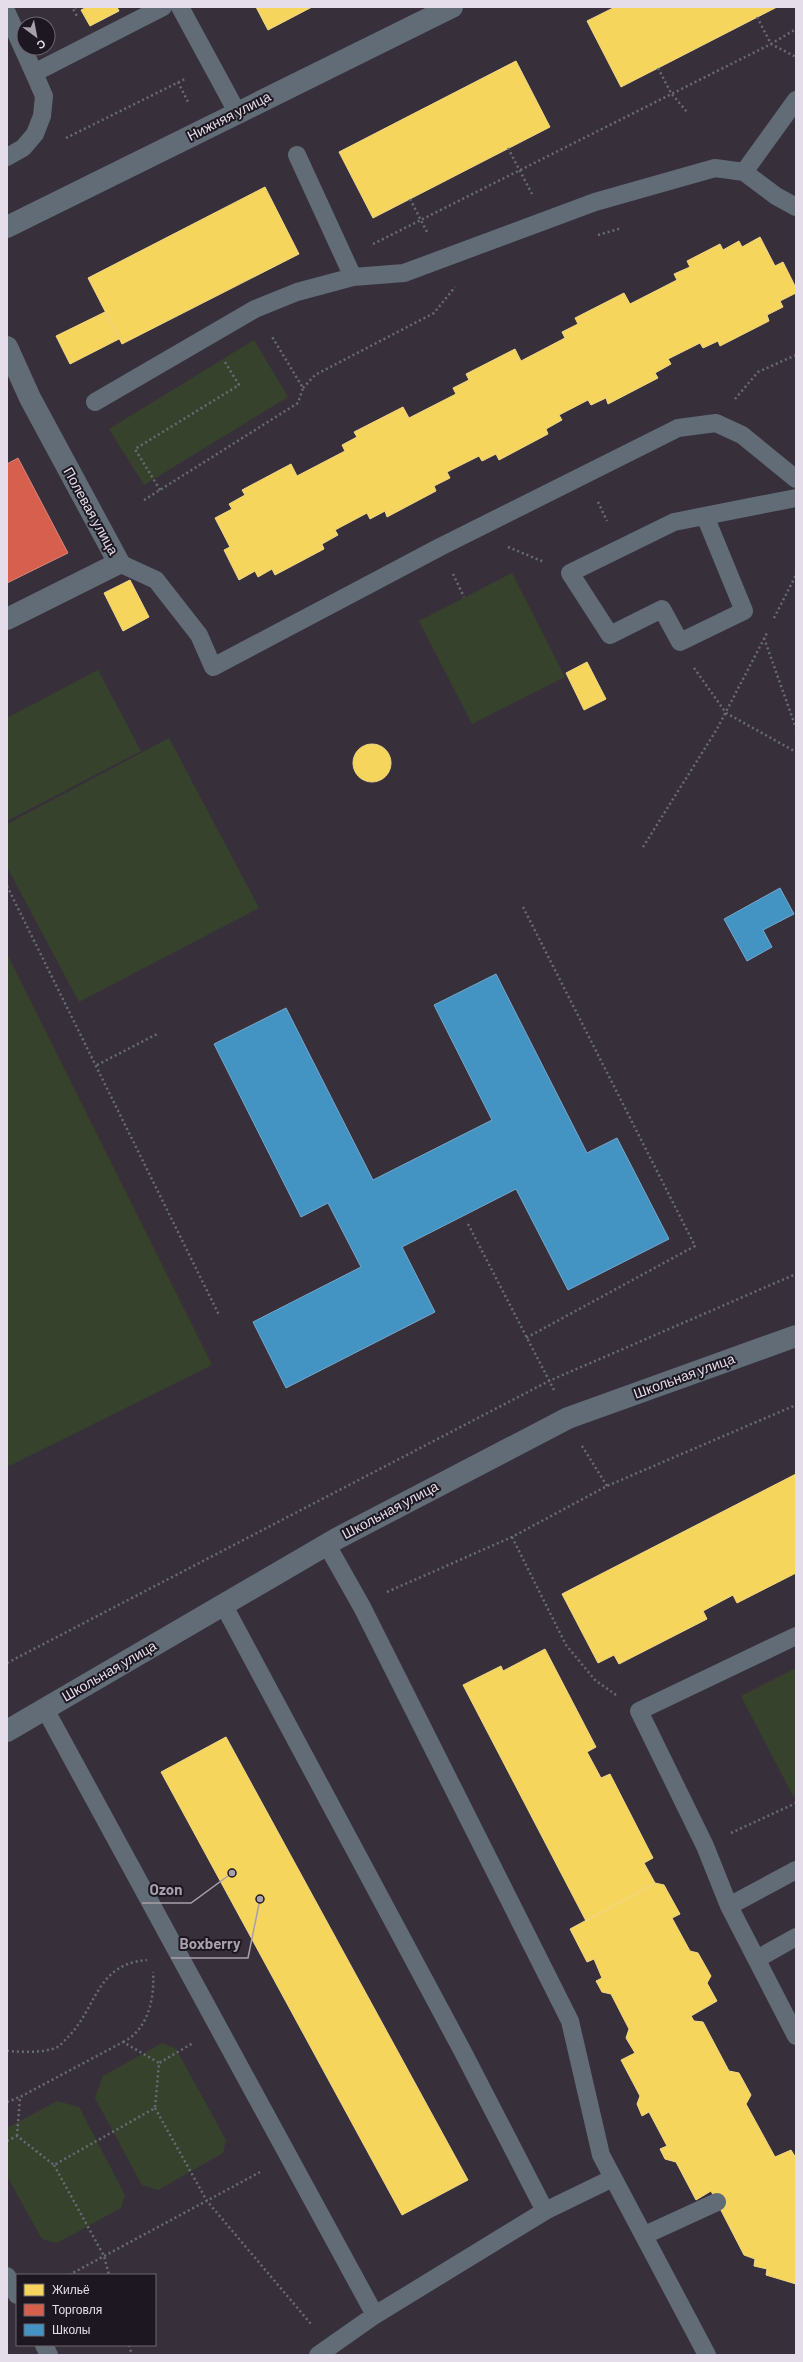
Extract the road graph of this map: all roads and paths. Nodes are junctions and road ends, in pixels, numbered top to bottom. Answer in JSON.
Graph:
{"nodes":[{"id":1,"x":77,"y":7,"type":"edge"},
{"id":2,"x":163,"y":7,"type":"edge"},
{"id":3,"x":180,"y":7,"type":"edge"},
{"id":4,"x":73,"y":9,"type":"dead end"},
{"id":5,"x":445,"y":9,"type":"edge"},
{"id":6,"x":7,"y":13,"type":"edge"},
{"id":7,"x":758,"y":17,"type":"dead end"},
{"id":8,"x":796,"y":29,"type":"edge"},
{"id":9,"x":771,"y":44,"type":"junction"},
{"id":10,"x":796,"y":57,"type":"edge"},
{"id":11,"x":212,"y":67,"type":"junction"},
{"id":12,"x":658,"y":68,"type":"dead end"},
{"id":13,"x":34,"y":73,"type":"junction"},
{"id":14,"x":671,"y":94,"type":"junction"},
{"id":15,"x":796,"y":100,"type":"edge"},
{"id":16,"x":237,"y":112,"type":"junction"},
{"id":17,"x":687,"y":112,"type":"dead end"},
{"id":18,"x":64,"y":139,"type":"dead end"},
{"id":19,"x":508,"y":148,"type":"dead end"},
{"id":20,"x":297,"y":155,"type":"dead end"},
{"id":21,"x":7,"y":157,"type":"edge"},
{"id":22,"x":520,"y":170,"type":"junction"},
{"id":23,"x":744,"y":172,"type":"junction"},
{"id":24,"x":410,"y":199,"type":"dead end"},
{"id":25,"x":796,"y":206,"type":"edge"},
{"id":26,"x":421,"y":220,"type":"junction"},
{"id":27,"x":546,"y":220,"type":"junction"},
{"id":28,"x":628,"y":226,"type":"dead end"},
{"id":29,"x":7,"y":227,"type":"edge"},
{"id":30,"x":591,"y":237,"type":"dead end"},
{"id":31,"x":346,"y":258,"type":"junction"},
{"id":32,"x":441,"y":258,"type":"junction"},
{"id":33,"x":353,"y":277,"type":"junction"},
{"id":34,"x":459,"y":282,"type":"dead end"},
{"id":35,"x":255,"y":309,"type":"junction"},
{"id":36,"x":208,"y":336,"type":"junction"},
{"id":37,"x":7,"y":347,"type":"edge"},
{"id":38,"x":796,"y":355,"type":"edge"},
{"id":39,"x":303,"y":388,"type":"junction"},
{"id":40,"x":95,"y":402,"type":"dead end"},
{"id":41,"x":716,"y":422,"type":"junction"},
{"id":42,"x":585,"y":474,"type":"junction"},
{"id":43,"x":796,"y":479,"type":"edge"},
{"id":44,"x":160,"y":490,"type":"junction"},
{"id":45,"x":796,"y":498,"type":"edge"},
{"id":46,"x":144,"y":500,"type":"dead end"},
{"id":47,"x":705,"y":516,"type":"junction"},
{"id":48,"x":470,"y":532,"type":"junction"},
{"id":49,"x":620,"y":548,"type":"junction"},
{"id":50,"x":119,"y":563,"type":"junction"},
{"id":51,"x":570,"y":573,"type":"junction"},
{"id":52,"x":796,"y":575,"type":"edge"},
{"id":53,"x":7,"y":619,"type":"edge"},
{"id":54,"x":771,"y":625,"type":"dead end"},
{"id":55,"x":767,"y":632,"type":"dead end"},
{"id":56,"x":764,"y":638,"type":"junction"},
{"id":57,"x":680,"y":642,"type":"junction"},
{"id":58,"x":726,"y":713,"type":"junction"},
{"id":59,"x":796,"y":728,"type":"edge"},
{"id":60,"x":796,"y":752,"type":"edge"},
{"id":61,"x":643,"y":847,"type":"dead end"},
{"id":62,"x":7,"y":886,"type":"edge"},
{"id":63,"x":523,"y":907,"type":"dead end"},
{"id":64,"x":159,"y":1033,"type":"dead end"},
{"id":65,"x":97,"y":1065,"type":"junction"},
{"id":66,"x":468,"y":1224,"type":"dead end"},
{"id":67,"x":796,"y":1274,"type":"edge"},
{"id":68,"x":219,"y":1315,"type":"dead end"},
{"id":69,"x":796,"y":1336,"type":"edge"},
{"id":70,"x":526,"y":1338,"type":"junction"},
{"id":71,"x":549,"y":1381,"type":"junction"},
{"id":72,"x":555,"y":1393,"type":"dead end"},
{"id":73,"x":796,"y":1405,"type":"edge"},
{"id":74,"x":581,"y":1444,"type":"dead end"},
{"id":75,"x":607,"y":1486,"type":"junction"},
{"id":76,"x":512,"y":1537,"type":"junction"},
{"id":77,"x":327,"y":1545,"type":"junction"},
{"id":78,"x":223,"y":1604,"type":"junction"},
{"id":79,"x":362,"y":1607,"type":"junction"},
{"id":80,"x":796,"y":1636,"type":"edge"},
{"id":81,"x":7,"y":1663,"type":"edge"},
{"id":82,"x":45,"y":1709,"type":"junction"},
{"id":83,"x":639,"y":1711,"type":"junction"},
{"id":84,"x":7,"y":1731,"type":"edge"},
{"id":85,"x":796,"y":1803,"type":"edge"},
{"id":86,"x":705,"y":1846,"type":"junction"},
{"id":87,"x":796,"y":1870,"type":"edge"},
{"id":88,"x":729,"y":1906,"type":"junction"},
{"id":89,"x":796,"y":1937,"type":"edge"},
{"id":90,"x":757,"y":1959,"type":"junction"},
{"id":91,"x":151,"y":1960,"type":"dead end"},
{"id":92,"x":152,"y":1967,"type":"dead end"},
{"id":93,"x":219,"y":2028,"type":"junction"},
{"id":94,"x":796,"y":2036,"type":"edge"},
{"id":95,"x":122,"y":2042,"type":"junction"},
{"id":96,"x":7,"y":2051,"type":"edge"},
{"id":97,"x":159,"y":2063,"type":"junction"},
{"id":98,"x":20,"y":2097,"type":"junction"},
{"id":99,"x":7,"y":2102,"type":"edge"},
{"id":100,"x":156,"y":2108,"type":"junction"},
{"id":101,"x":17,"y":2136,"type":"junction"},
{"id":102,"x":7,"y":2141,"type":"edge"},
{"id":103,"x":289,"y":2157,"type":"junction"},
{"id":104,"x":54,"y":2164,"type":"junction"},
{"id":105,"x":613,"y":2178,"type":"junction"},
{"id":106,"x":207,"y":2201,"type":"junction"},
{"id":107,"x":717,"y":2202,"type":"dead end"},
{"id":108,"x":545,"y":2211,"type":"junction"},
{"id":109,"x":645,"y":2235,"type":"junction"},
{"id":110,"x":104,"y":2256,"type":"junction"},
{"id":111,"x":71,"y":2274,"type":"edge"},
{"id":112,"x":109,"y":2274,"type":"edge"},
{"id":113,"x":7,"y":2276,"type":"edge"},
{"id":114,"x":16,"y":2293,"type":"edge"},
{"id":115,"x":375,"y":2315,"type":"junction"},
{"id":116,"x":44,"y":2346,"type":"edge"},
{"id":117,"x":325,"y":2351,"type":"edge"},
{"id":118,"x":49,"y":2355,"type":"edge"},
{"id":119,"x":707,"y":2355,"type":"edge"}],
"edges":[{"from":1,"to":4,"type":"path"},
{"from":2,"to":13,"type":"lane"},
{"from":3,"to":11,"type":"lane"},
{"from":5,"to":16,"type":"street","name":"Нижняя улица"},
{"from":6,"to":13,"type":"lane"},
{"from":7,"to":9,"type":"path"},
{"from":8,"to":9,"type":"path"},
{"from":9,"to":10,"type":"path"},
{"from":9,"to":14,"type":"path"},
{"from":11,"to":16,"type":"lane"},
{"from":11,"to":18,"type":"path"},
{"from":12,"to":14,"type":"path"},
{"from":13,"to":21,"type":"lane"},
{"from":14,"to":17,"type":"path"},
{"from":14,"to":22,"type":"path"},
{"from":15,"to":23,"type":"lane"},
{"from":16,"to":29,"type":"street","name":"Нижняя улица"},
{"from":19,"to":22,"type":"path"},
{"from":20,"to":31,"type":"lane"},
{"from":22,"to":26,"type":"path"},
{"from":22,"to":27,"type":"path"},
{"from":23,"to":25,"type":"lane"},
{"from":23,"to":27,"type":"lane"},
{"from":24,"to":26,"type":"path"},
{"from":26,"to":31,"type":"path"},
{"from":26,"to":32,"type":"path"},
{"from":27,"to":32,"type":"lane"},
{"from":28,"to":30,"type":"path"},
{"from":31,"to":33,"type":"lane"},
{"from":32,"to":33,"type":"lane"},
{"from":33,"to":35,"type":"lane"},
{"from":34,"to":39,"type":"path"},
{"from":35,"to":36,"type":"lane"},
{"from":35,"to":39,"type":"path"},
{"from":36,"to":40,"type":"lane"},
{"from":36,"to":44,"type":"path"},
{"from":37,"to":50,"type":"street","name":"Полевая улица"},
{"from":38,"to":41,"type":"path"},
{"from":39,"to":44,"type":"path"},
{"from":41,"to":42,"type":"lane"},
{"from":41,"to":43,"type":"lane"},
{"from":42,"to":48,"type":"lane"},
{"from":42,"to":49,"type":"path"},
{"from":44,"to":46,"type":"path"},
{"from":45,"to":47,"type":"lane"},
{"from":47,"to":49,"type":"lane"},
{"from":47,"to":57,"type":"lane"},
{"from":48,"to":50,"type":"lane"},
{"from":48,"to":51,"type":"path"},
{"from":49,"to":51,"type":"lane"},
{"from":50,"to":53,"type":"street","name":"Полевая улица"},
{"from":51,"to":57,"type":"lane"},
{"from":52,"to":54,"type":"path"},
{"from":55,"to":56,"type":"path"},
{"from":56,"to":58,"type":"path"},
{"from":56,"to":59,"type":"path"},
{"from":57,"to":58,"type":"path"},
{"from":58,"to":60,"type":"path"},
{"from":58,"to":61,"type":"path"},
{"from":62,"to":65,"type":"path"},
{"from":63,"to":70,"type":"path"},
{"from":64,"to":65,"type":"path"},
{"from":65,"to":68,"type":"path"},
{"from":66,"to":70,"type":"path"},
{"from":67,"to":71,"type":"path"},
{"from":69,"to":77,"type":"street","name":"Школьная улица"},
{"from":70,"to":71,"type":"path"},
{"from":71,"to":72,"type":"path"},
{"from":71,"to":81,"type":"path"},
{"from":73,"to":75,"type":"path"},
{"from":74,"to":75,"type":"path"},
{"from":75,"to":76,"type":"path"},
{"from":76,"to":79,"type":"path"},
{"from":76,"to":83,"type":"path"},
{"from":77,"to":78,"type":"street","name":"Школьная улица"},
{"from":77,"to":79,"type":"lane"},
{"from":78,"to":82,"type":"street","name":"Школьная улица"},
{"from":78,"to":108,"type":"lane"},
{"from":79,"to":105,"type":"lane"},
{"from":80,"to":83,"type":"lane"},
{"from":82,"to":84,"type":"street","name":"Школьная улица"},
{"from":82,"to":93,"type":"lane"},
{"from":83,"to":86,"type":"lane"},
{"from":85,"to":86,"type":"path"},
{"from":86,"to":88,"type":"lane"},
{"from":87,"to":88,"type":"lane"},
{"from":88,"to":90,"type":"lane"},
{"from":89,"to":90,"type":"lane"},
{"from":90,"to":94,"type":"lane"},
{"from":91,"to":96,"type":"path"},
{"from":92,"to":95,"type":"path"},
{"from":93,"to":97,"type":"path"},
{"from":93,"to":103,"type":"lane"},
{"from":95,"to":97,"type":"path"},
{"from":95,"to":98,"type":"path"},
{"from":97,"to":100,"type":"path"},
{"from":98,"to":99,"type":"path"},
{"from":98,"to":101,"type":"path"},
{"from":100,"to":104,"type":"path"},
{"from":100,"to":106,"type":"path"},
{"from":101,"to":102,"type":"path"},
{"from":101,"to":104,"type":"path"},
{"from":103,"to":106,"type":"path"},
{"from":103,"to":115,"type":"lane"},
{"from":104,"to":110,"type":"path"},
{"from":105,"to":108,"type":"lane"},
{"from":105,"to":109,"type":"lane"},
{"from":106,"to":110,"type":"path"},
{"from":106,"to":117,"type":"path"},
{"from":107,"to":109,"type":"lane"},
{"from":108,"to":115,"type":"lane"},
{"from":109,"to":119,"type":"lane"},
{"from":110,"to":111,"type":"path"},
{"from":110,"to":112,"type":"path"},
{"from":113,"to":114,"type":"lane"},
{"from":115,"to":117,"type":"lane"},
{"from":116,"to":118,"type":"lane"}]}
